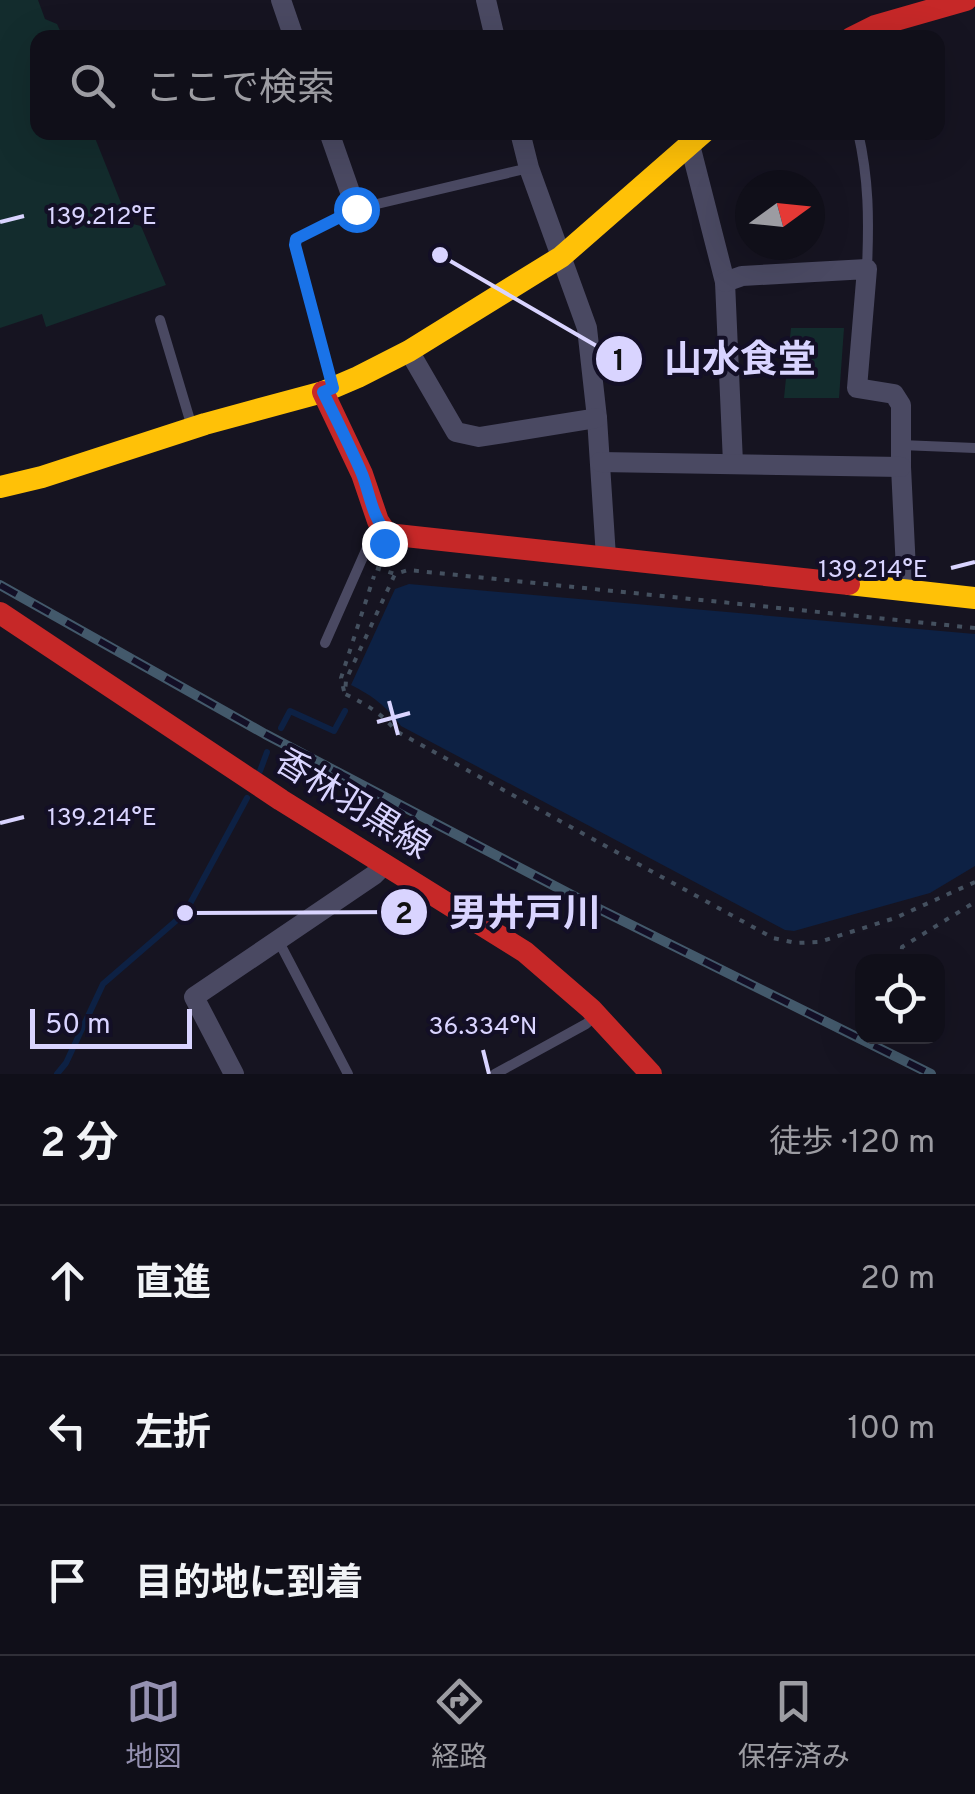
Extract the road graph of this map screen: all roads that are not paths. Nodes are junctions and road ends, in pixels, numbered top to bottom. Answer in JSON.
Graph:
{"nodes":[{"id":1,"x":281,"y":0,"type":"edge"},
{"id":2,"x":486,"y":0,"type":"edge"},
{"id":3,"x":966,"y":0,"type":"edge"},
{"id":4,"x":291,"y":30,"type":"edge"},
{"id":5,"x":494,"y":30,"type":"edge"},
{"id":6,"x":868,"y":30,"type":"edge"},
{"id":7,"x":331,"y":140,"type":"edge"},
{"id":8,"x":522,"y":140,"type":"edge"},
{"id":9,"x":696,"y":140,"type":"edge"},
{"id":10,"x":697,"y":140,"type":"edge"},
{"id":11,"x":860,"y":140,"type":"edge"},
{"id":12,"x":528,"y":168,"type":"junction"},
{"id":13,"x":356,"y":209,"type":"junction"},
{"id":14,"x":561,"y":258,"type":"junction"},
{"id":15,"x":868,"y":270,"type":"junction"},
{"id":16,"x":725,"y":282,"type":"junction"},
{"id":17,"x":160,"y":320,"type":"dead end"},
{"id":18,"x":409,"y":351,"type":"junction"},
{"id":19,"x":328,"y":390,"type":"junction"},
{"id":20,"x":597,"y":418,"type":"junction"},
{"id":21,"x":193,"y":428,"type":"junction"},
{"id":22,"x":901,"y":445,"type":"junction"},
{"id":23,"x":975,"y":448,"type":"edge"},
{"id":24,"x":600,"y":462,"type":"junction"},
{"id":25,"x":733,"y":463,"type":"junction"},
{"id":26,"x":901,"y":467,"type":"junction"},
{"id":27,"x":0,"y":487,"type":"edge"},
{"id":28,"x":384,"y":530,"type":"junction"},
{"id":29,"x":606,"y":557,"type":"junction"},
{"id":30,"x":908,"y":591,"type":"junction"},
{"id":31,"x":975,"y":598,"type":"edge"},
{"id":32,"x":0,"y":612,"type":"edge"},
{"id":33,"x":324,"y":643,"type":"dead end"},
{"id":34,"x":384,"y":864,"type":"junction"},
{"id":35,"x":278,"y":940,"type":"junction"},
{"id":36,"x":597,"y":1014,"type":"junction"},
{"id":37,"x":234,"y":1074,"type":"edge"},
{"id":38,"x":348,"y":1074,"type":"edge"},
{"id":39,"x":495,"y":1074,"type":"edge"},
{"id":40,"x":651,"y":1074,"type":"edge"}],
"edges":[{"from":1,"to":4,"type":"street"},
{"from":2,"to":5,"type":"street"},
{"from":3,"to":6,"type":"street"},
{"from":7,"to":13,"type":"street"},
{"from":8,"to":12,"type":"street"},
{"from":9,"to":14,"type":"street"},
{"from":10,"to":16,"type":"street"},
{"from":11,"to":15,"type":"lane"},
{"from":12,"to":13,"type":"lane"},
{"from":12,"to":14,"type":"street"},
{"from":13,"to":19,"type":"lane"},
{"from":14,"to":18,"type":"street"},
{"from":14,"to":20,"type":"street"},
{"from":15,"to":16,"type":"street"},
{"from":15,"to":22,"type":"street"},
{"from":16,"to":25,"type":"street"},
{"from":17,"to":21,"type":"lane"},
{"from":18,"to":19,"type":"street"},
{"from":18,"to":20,"type":"street"},
{"from":19,"to":21,"type":"street"},
{"from":19,"to":28,"type":"street"},
{"from":20,"to":24,"type":"street"},
{"from":21,"to":27,"type":"street"},
{"from":22,"to":23,"type":"lane"},
{"from":22,"to":26,"type":"street"},
{"from":24,"to":25,"type":"street"},
{"from":24,"to":29,"type":"street"},
{"from":25,"to":26,"type":"street"},
{"from":26,"to":30,"type":"street"},
{"from":28,"to":29,"type":"street"},
{"from":28,"to":33,"type":"lane"},
{"from":29,"to":30,"type":"street"},
{"from":30,"to":31,"type":"street"},
{"from":32,"to":34,"type":"street","name":"香林羽黒線"},
{"from":34,"to":35,"type":"street"},
{"from":34,"to":36,"type":"street","name":"香林羽黒線"},
{"from":35,"to":37,"type":"street"},
{"from":35,"to":38,"type":"lane"},
{"from":36,"to":39,"type":"lane"},
{"from":36,"to":40,"type":"street","name":"香林羽黒線"}]}
